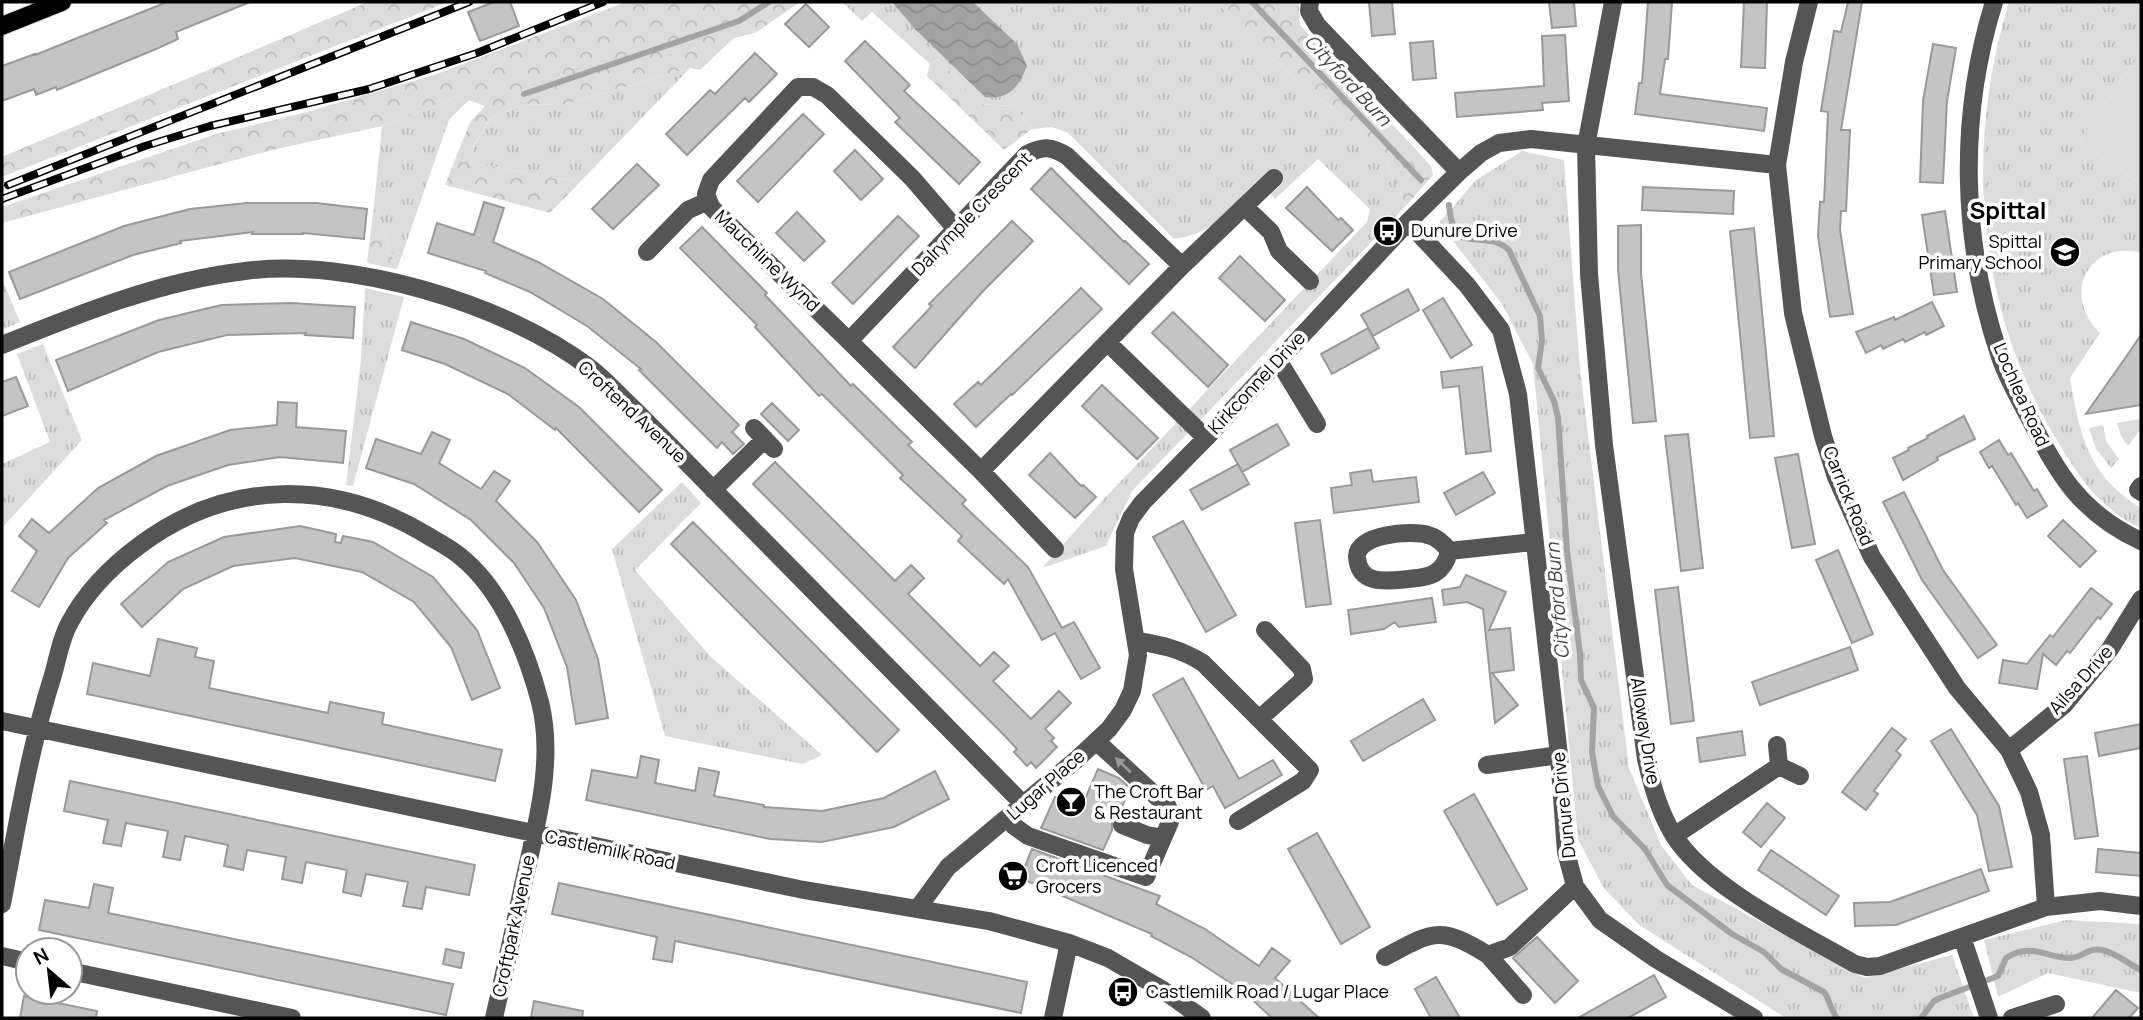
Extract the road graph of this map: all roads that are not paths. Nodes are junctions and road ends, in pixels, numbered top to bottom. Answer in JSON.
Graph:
{"nodes":[{"id":1,"x":62,"y":2,"type":"edge"},
{"id":2,"x":1310,"y":2,"type":"edge"},
{"id":3,"x":1613,"y":2,"type":"edge"},
{"id":4,"x":1809,"y":2,"type":"edge"},
{"id":5,"x":1994,"y":2,"type":"edge"},
{"id":6,"x":2,"y":26,"type":"edge"},
{"id":7,"x":1586,"y":146,"type":"junction"},
{"id":8,"x":1777,"y":165,"type":"junction"},
{"id":9,"x":1459,"y":173,"type":"junction"},
{"id":10,"x":1274,"y":178,"type":"dead end"},
{"id":11,"x":708,"y":201,"type":"junction"},
{"id":12,"x":1245,"y":207,"type":"junction"},
{"id":13,"x":1408,"y":222,"type":"junction"},
{"id":14,"x":956,"y":229,"type":"junction"},
{"id":15,"x":646,"y":252,"type":"dead end"},
{"id":16,"x":1182,"y":266,"type":"junction"},
{"id":17,"x":1310,"y":281,"type":"dead end"},
{"id":18,"x":849,"y":341,"type":"junction"},
{"id":19,"x":1108,"y":343,"type":"junction"},
{"id":20,"x":2,"y":345,"type":"edge"},
{"id":21,"x":1278,"y":360,"type":"junction"},
{"id":22,"x":1317,"y":424,"type":"dead end"},
{"id":23,"x":1206,"y":438,"type":"junction"},
{"id":24,"x":764,"y":439,"type":"dead end"},
{"id":25,"x":981,"y":471,"type":"junction"},
{"id":26,"x":2141,"y":486,"type":"edge"},
{"id":27,"x":713,"y":490,"type":"junction"},
{"id":28,"x":2141,"y":492,"type":"edge"},
{"id":29,"x":2141,"y":541,"type":"edge"},
{"id":30,"x":1533,"y":542,"type":"junction"},
{"id":31,"x":1055,"y":549,"type":"dead end"},
{"id":32,"x":1449,"y":551,"type":"junction"},
{"id":33,"x":2141,"y":599,"type":"edge"},
{"id":34,"x":1265,"y":630,"type":"dead end"},
{"id":35,"x":1137,"y":641,"type":"junction"},
{"id":36,"x":1259,"y":719,"type":"junction"},
{"id":37,"x":2,"y":721,"type":"edge"},
{"id":38,"x":36,"y":728,"type":"junction"},
{"id":39,"x":1097,"y":741,"type":"junction"},
{"id":40,"x":1777,"y":745,"type":"dead end"},
{"id":41,"x":2009,"y":750,"type":"junction"},
{"id":42,"x":1559,"y":755,"type":"junction"},
{"id":43,"x":1487,"y":765,"type":"dead end"},
{"id":44,"x":1780,"y":766,"type":"junction"},
{"id":45,"x":1800,"y":776,"type":"dead end"},
{"id":46,"x":1024,"y":805,"type":"junction"},
{"id":47,"x":1009,"y":818,"type":"junction"},
{"id":48,"x":1238,"y":821,"type":"dead end"},
{"id":49,"x":1122,"y":825,"type":"dead end"},
{"id":50,"x":534,"y":834,"type":"junction"},
{"id":51,"x":1674,"y":836,"type":"junction"},
{"id":52,"x":1163,"y":838,"type":"junction"},
{"id":53,"x":1575,"y":886,"type":"junction"},
{"id":54,"x":2,"y":904,"type":"edge"},
{"id":55,"x":2141,"y":906,"type":"edge"},
{"id":56,"x":2046,"y":907,"type":"junction"},
{"id":57,"x":918,"y":908,"type":"junction"},
{"id":58,"x":1962,"y":937,"type":"junction"},
{"id":59,"x":1069,"y":943,"type":"junction"},
{"id":60,"x":1488,"y":955,"type":"junction"},
{"id":61,"x":1385,"y":957,"type":"dead end"},
{"id":62,"x":84,"y":974,"type":"edge"},
{"id":63,"x":1523,"y":995,"type":"dead end"},
{"id":64,"x":2056,"y":1004,"type":"dead end"},
{"id":65,"x":1987,"y":1010,"type":"edge"},
{"id":66,"x":292,"y":1018,"type":"edge"},
{"id":67,"x":494,"y":1018,"type":"edge"},
{"id":68,"x":1053,"y":1018,"type":"edge"},
{"id":69,"x":1202,"y":1018,"type":"edge"},
{"id":70,"x":1754,"y":1018,"type":"edge"},
{"id":71,"x":2012,"y":1018,"type":"edge"}],
"edges":[{"from":1,"to":6,"type":"main road"},
{"from":2,"to":9,"type":"street"},
{"from":3,"to":7,"type":"street","name":"Alloway Drive"},
{"from":4,"to":8,"type":"street","name":"Carrick Road"},
{"from":5,"to":29,"type":"street","name":"Lochlea Road"},
{"from":7,"to":8,"type":"street","name":"Kirkconnel Drive"},
{"from":7,"to":9,"type":"street","name":"Kirkconnel Drive"},
{"from":7,"to":51,"type":"street","name":"Alloway Drive"},
{"from":8,"to":41,"type":"street","name":"Carrick Road"},
{"from":9,"to":13,"type":"street","name":"Kirkconnel Drive"},
{"from":10,"to":12,"type":"street"},
{"from":11,"to":14,"type":"street","name":"Mauchline Wynd"},
{"from":11,"to":15,"type":"street"},
{"from":11,"to":18,"type":"street","name":"Mauchline Wynd"},
{"from":12,"to":16,"type":"street"},
{"from":12,"to":17,"type":"street"},
{"from":13,"to":21,"type":"street","name":"Kirkconnel Drive"},
{"from":13,"to":30,"type":"street","name":"Dunure Drive"},
{"from":14,"to":16,"type":"street","name":"Dalrymple Crescent"},
{"from":14,"to":18,"type":"street","name":"Dalrymple Crescent"},
{"from":16,"to":19,"type":"street"},
{"from":18,"to":25,"type":"street"},
{"from":19,"to":23,"type":"street"},
{"from":19,"to":25,"type":"street"},
{"from":20,"to":27,"type":"street","name":"Croftend Avenue"},
{"from":21,"to":22,"type":"street"},
{"from":21,"to":23,"type":"street","name":"Kirkconnel Drive"},
{"from":23,"to":35,"type":"street","name":"Kirkconnel Drive"},
{"from":24,"to":27,"type":"street"},
{"from":25,"to":31,"type":"street"},
{"from":26,"to":28,"type":"street"},
{"from":27,"to":46,"type":"street","name":"Croftend Avenue"},
{"from":30,"to":32,"type":"street"},
{"from":30,"to":42,"type":"street","name":"Dunure Drive"},
{"from":32,"to":32,"type":"street"},
{"from":33,"to":41,"type":"street","name":"Ailsa Drive"},
{"from":34,"to":36,"type":"street"},
{"from":35,"to":36,"type":"street"},
{"from":35,"to":39,"type":"street","name":"Lugar Place"},
{"from":36,"to":48,"type":"street"},
{"from":37,"to":38,"type":"street","name":"Castlemilk Road"},
{"from":38,"to":50,"type":"street","name":"Castlemilk Road"},
{"from":38,"to":50,"type":"street","name":"Croftpark Avenue"},
{"from":38,"to":54,"type":"street","name":"Croftpark Avenue"},
{"from":39,"to":46,"type":"street","name":"Lugar Place"},
{"from":52,"to":39,"type":"street","one_way":true},
{"from":40,"to":44,"type":"street"},
{"from":41,"to":56,"type":"street","name":"Carrick Road"},
{"from":42,"to":43,"type":"street"},
{"from":42,"to":53,"type":"street","name":"Dunure Drive"},
{"from":44,"to":45,"type":"street"},
{"from":44,"to":51,"type":"street"},
{"from":46,"to":47,"type":"street","name":"Lugar Place"},
{"from":47,"to":52,"type":"street"},
{"from":47,"to":57,"type":"street","name":"Lugar Place"},
{"from":49,"to":52,"type":"street"},
{"from":50,"to":57,"type":"street","name":"Castlemilk Road"},
{"from":50,"to":67,"type":"street","name":"Croftpark Avenue"},
{"from":51,"to":58,"type":"street","name":"Alloway Drive"},
{"from":53,"to":60,"type":"street"},
{"from":53,"to":70,"type":"street","name":"Dunure Drive"},
{"from":55,"to":56,"type":"street","name":"Alloway Drive"},
{"from":56,"to":58,"type":"street","name":"Alloway Drive"},
{"from":57,"to":59,"type":"street","name":"Castlemilk Road"},
{"from":58,"to":65,"type":"street"},
{"from":59,"to":68,"type":"street"},
{"from":59,"to":69,"type":"street","name":"Castlemilk Road"},
{"from":60,"to":61,"type":"street"},
{"from":60,"to":63,"type":"street"},
{"from":62,"to":66,"type":"street"},
{"from":64,"to":71,"type":"street"}]}
